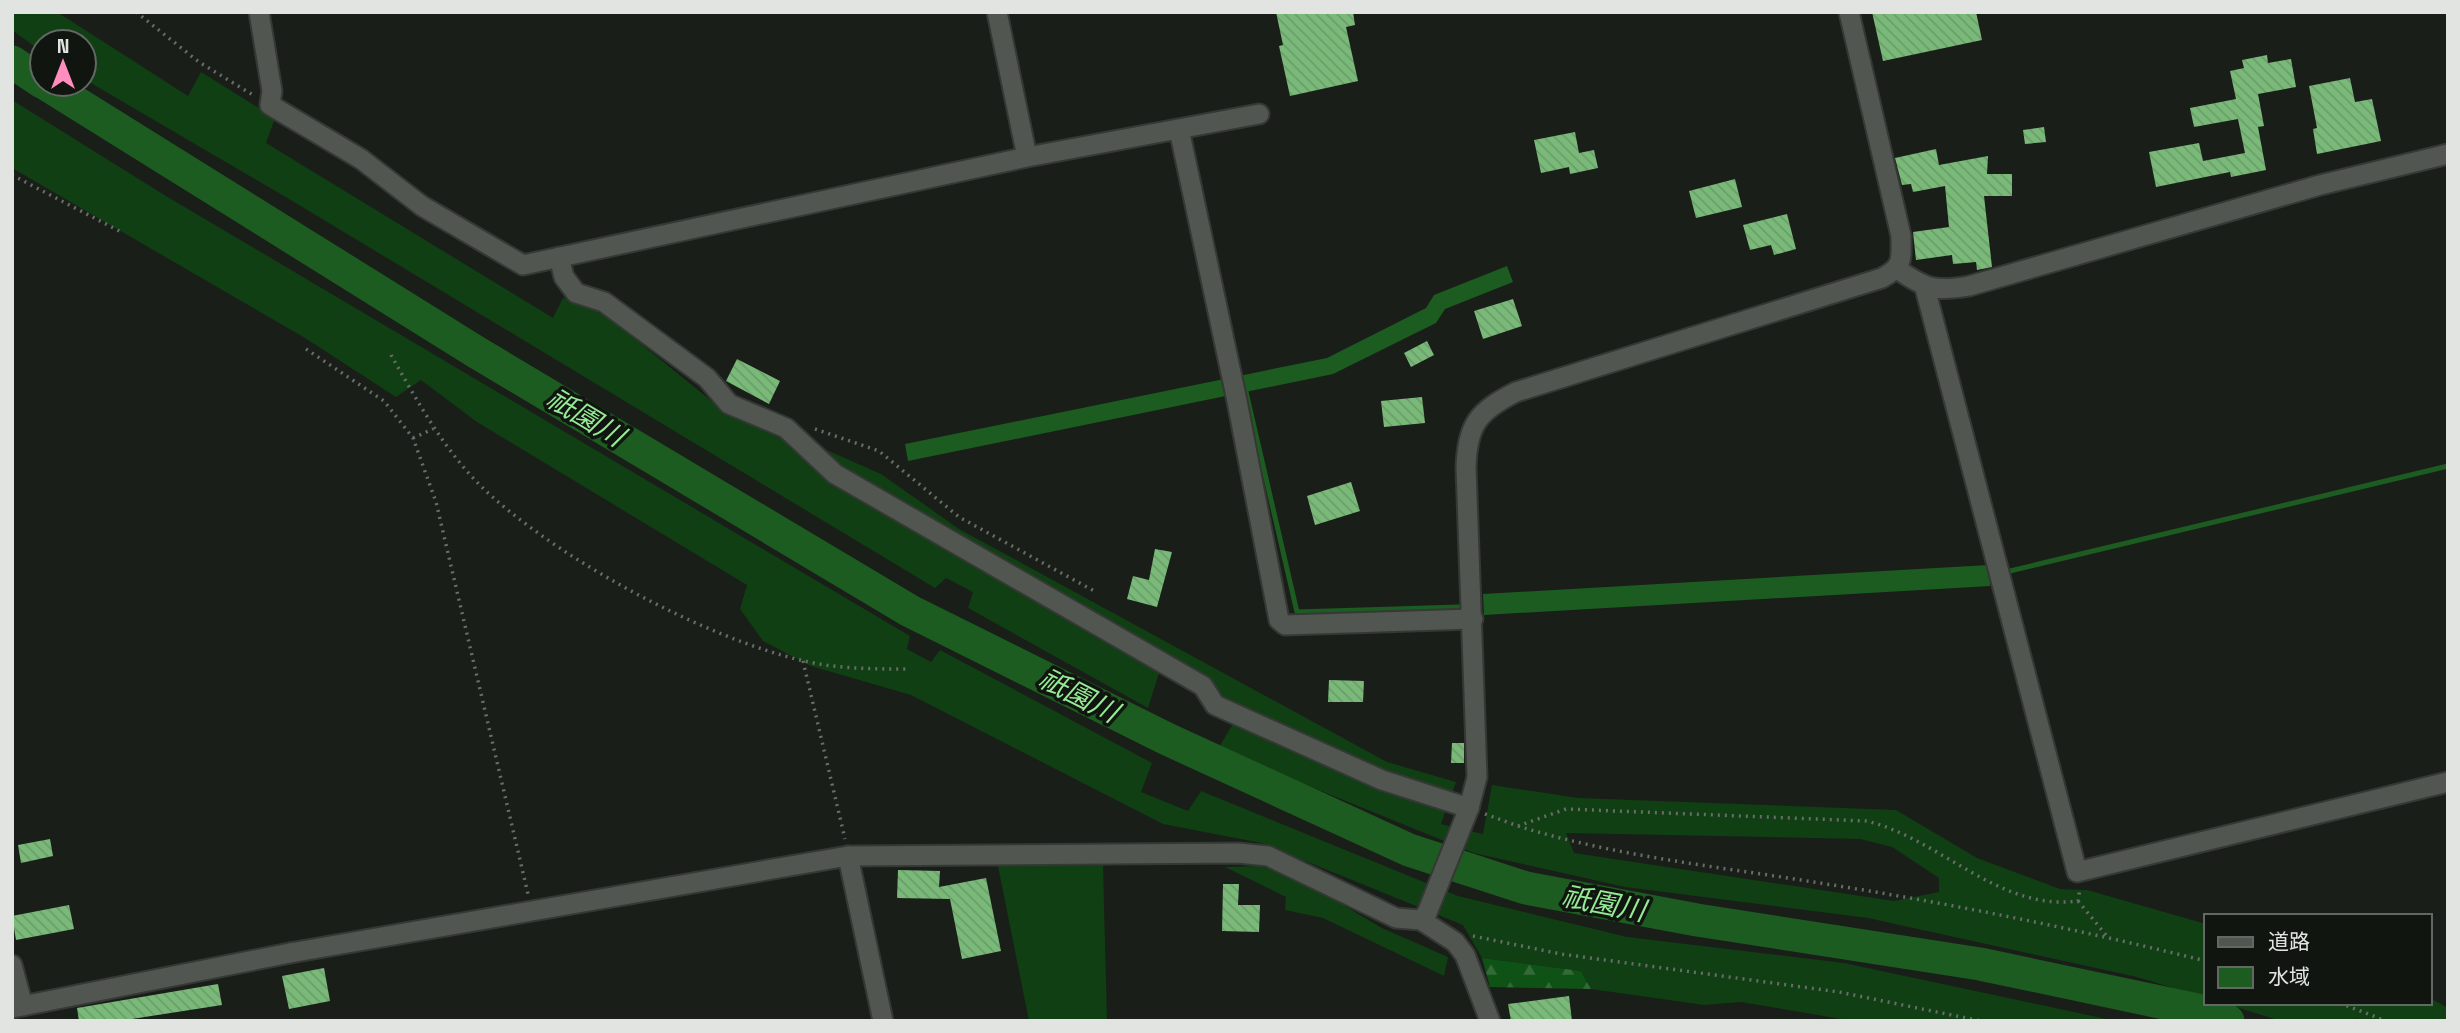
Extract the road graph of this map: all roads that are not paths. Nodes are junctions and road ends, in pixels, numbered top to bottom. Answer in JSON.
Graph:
{"nodes":[{"id":1,"x":259,"y":12,"type":"edge"},
{"id":2,"x":997,"y":12,"type":"edge"},
{"id":3,"x":1849,"y":12,"type":"edge"},
{"id":4,"x":1259,"y":114,"type":"dead end"},
{"id":5,"x":1178,"y":129,"type":"junction"},
{"id":6,"x":2448,"y":154,"type":"edge"},
{"id":7,"x":1027,"y":157,"type":"junction"},
{"id":8,"x":559,"y":257,"type":"junction"},
{"id":9,"x":1897,"y":269,"type":"junction"},
{"id":10,"x":1925,"y":288,"type":"junction"},
{"id":11,"x":1473,"y":619,"type":"junction"},
{"id":12,"x":2448,"y":782,"type":"edge"},
{"id":13,"x":1469,"y":808,"type":"junction"},
{"id":14,"x":848,"y":856,"type":"junction"},
{"id":15,"x":1424,"y":917,"type":"junction"},
{"id":16,"x":12,"y":965,"type":"edge"},
{"id":17,"x":18,"y":1007,"type":"edge"},
{"id":18,"x":883,"y":1021,"type":"edge"},
{"id":19,"x":1490,"y":1021,"type":"edge"}],
"edges":[{"from":1,"to":8,"type":"street"},
{"from":2,"to":7,"type":"street"},
{"from":3,"to":9,"type":"street"},
{"from":4,"to":5,"type":"street"},
{"from":5,"to":7,"type":"street"},
{"from":5,"to":11,"type":"street"},
{"from":6,"to":10,"type":"street"},
{"from":7,"to":8,"type":"street"},
{"from":8,"to":13,"type":"street"},
{"from":9,"to":10,"type":"street"},
{"from":9,"to":11,"type":"street"},
{"from":10,"to":12,"type":"street"},
{"from":11,"to":13,"type":"street"},
{"from":13,"to":15,"type":"street"},
{"from":14,"to":15,"type":"street"},
{"from":14,"to":17,"type":"street"},
{"from":14,"to":18,"type":"street"},
{"from":15,"to":19,"type":"street"},
{"from":16,"to":17,"type":"street"}]}
